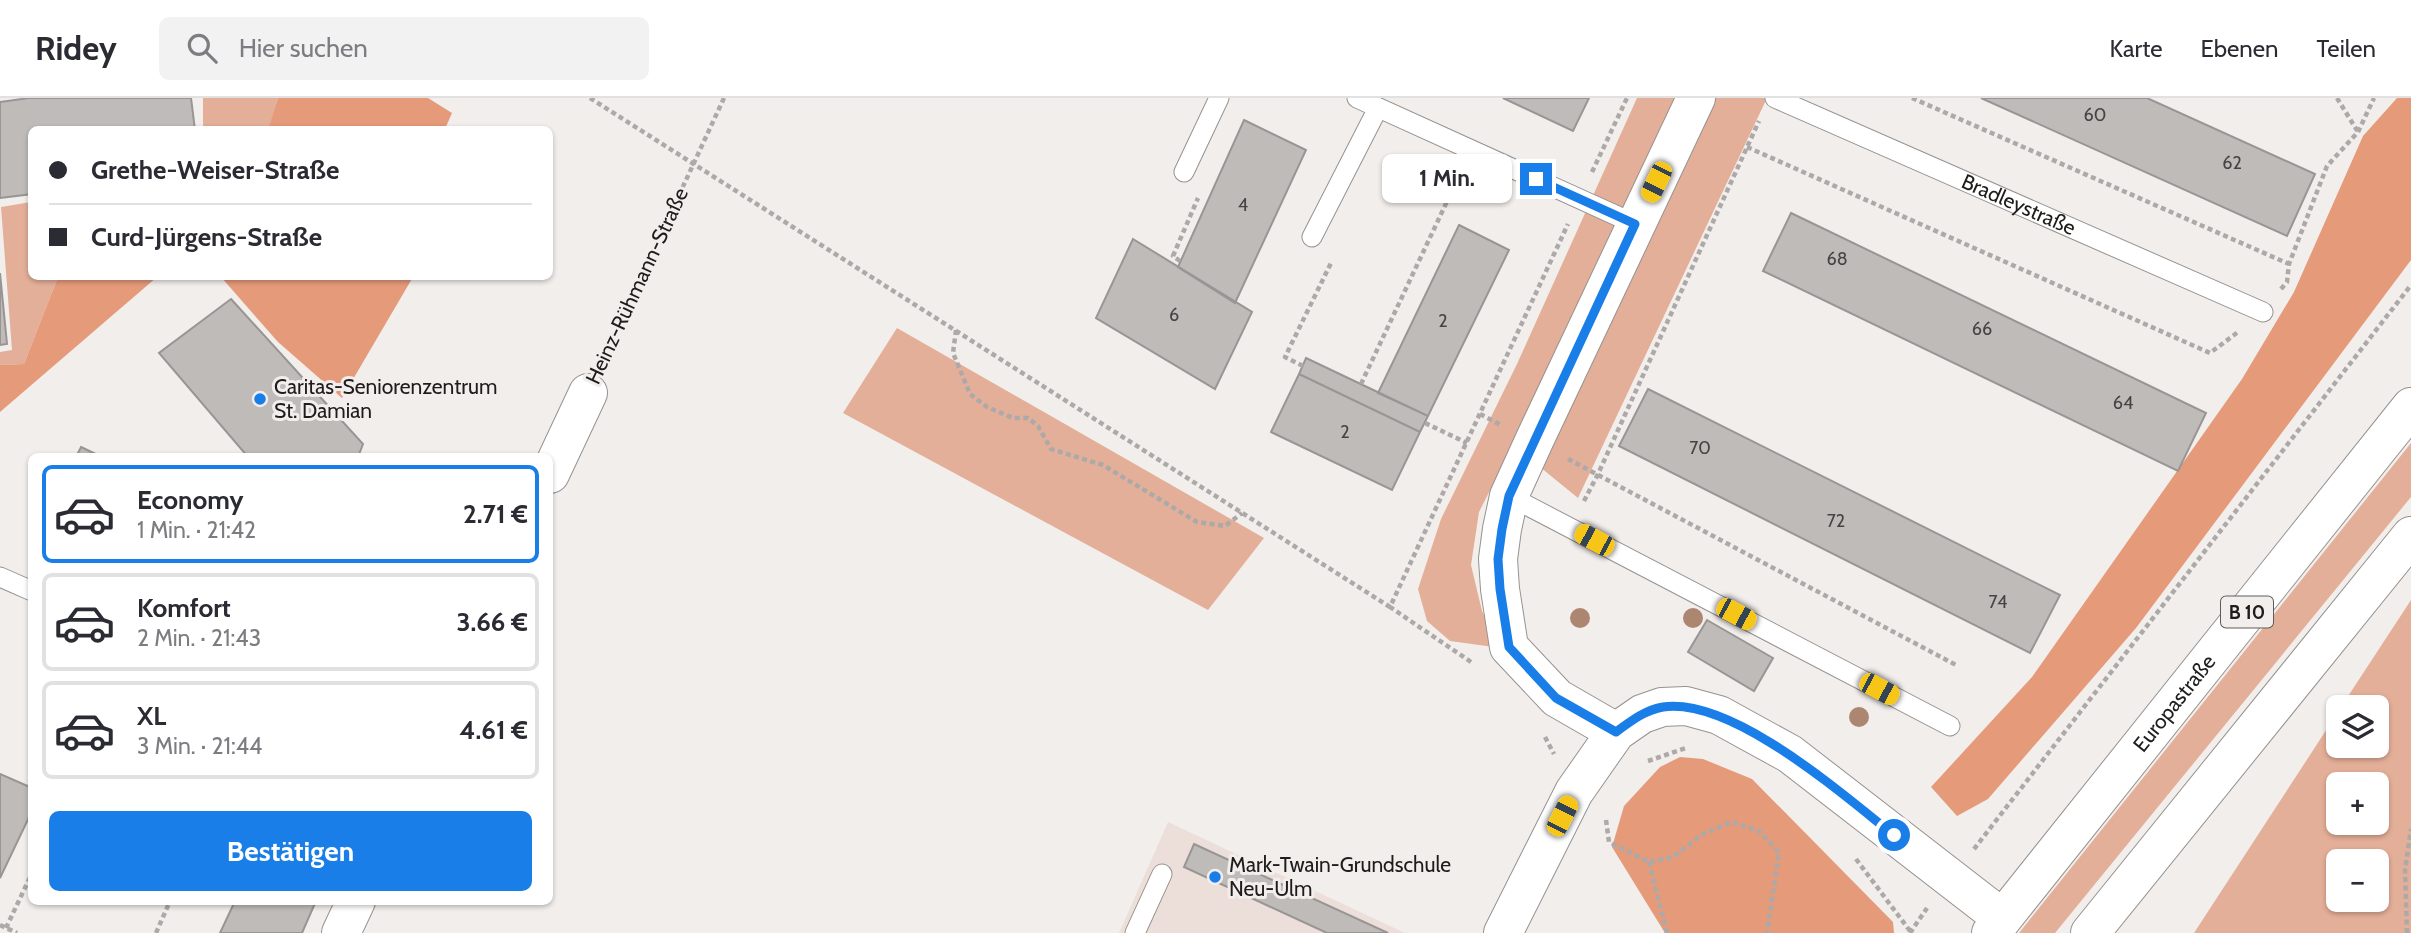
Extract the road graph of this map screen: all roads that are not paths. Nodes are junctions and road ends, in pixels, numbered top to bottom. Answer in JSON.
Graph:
{"nodes":[{"id":1,"x":1219,"y":98,"type":"edge"},
{"id":2,"x":1357,"y":98,"type":"edge"},
{"id":3,"x":1696,"y":98,"type":"edge"},
{"id":4,"x":1770,"y":104,"type":"edge"},
{"id":5,"x":1378,"y":108,"type":"junction"},
{"id":6,"x":1184,"y":172,"type":"dead end"},
{"id":7,"x":1635,"y":224,"type":"junction"},
{"id":8,"x":1312,"y":237,"type":"dead end"},
{"id":9,"x":2263,"y":312,"type":"road end"},
{"id":10,"x":587,"y":393,"type":"road end"},
{"id":11,"x":2411,"y":407,"type":"edge"},
{"id":12,"x":553,"y":467,"type":"edge"},
{"id":13,"x":1509,"y":496,"type":"junction"},
{"id":14,"x":2411,"y":536,"type":"edge"},
{"id":15,"x":0,"y":577,"type":"edge"},
{"id":16,"x":28,"y":590,"type":"edge"},
{"id":17,"x":1950,"y":726,"type":"dead end"},
{"id":18,"x":1616,"y":732,"type":"junction"},
{"id":19,"x":1162,"y":874,"type":"dead end"},
{"id":20,"x":354,"y":905,"type":"edge"},
{"id":21,"x":1996,"y":926,"type":"edge"},
{"id":22,"x":341,"y":933,"type":"edge"},
{"id":23,"x":1135,"y":933,"type":"edge"},
{"id":24,"x":1503,"y":933,"type":"edge"},
{"id":25,"x":2090,"y":933,"type":"edge"}],
"edges":[{"from":1,"to":6,"type":"lane"},
{"from":2,"to":5,"type":"lane"},
{"from":3,"to":7,"type":"street"},
{"from":4,"to":9,"type":"lane","name":"Bradleystraße"},
{"from":5,"to":7,"type":"lane"},
{"from":5,"to":8,"type":"lane"},
{"from":7,"to":13,"type":"street"},
{"from":10,"to":12,"type":"street","name":"Heinz-Rühmann-Straße"},
{"from":11,"to":21,"type":"street","name":"Europastraße","number":"B 10"},
{"from":13,"to":17,"type":"lane"},
{"from":13,"to":18,"type":"street"},
{"from":14,"to":25,"type":"street"},
{"from":15,"to":16,"type":"lane"},
{"from":18,"to":21,"type":"street"},
{"from":18,"to":24,"type":"street"},
{"from":19,"to":23,"type":"lane"},
{"from":20,"to":22,"type":"street"}]}
